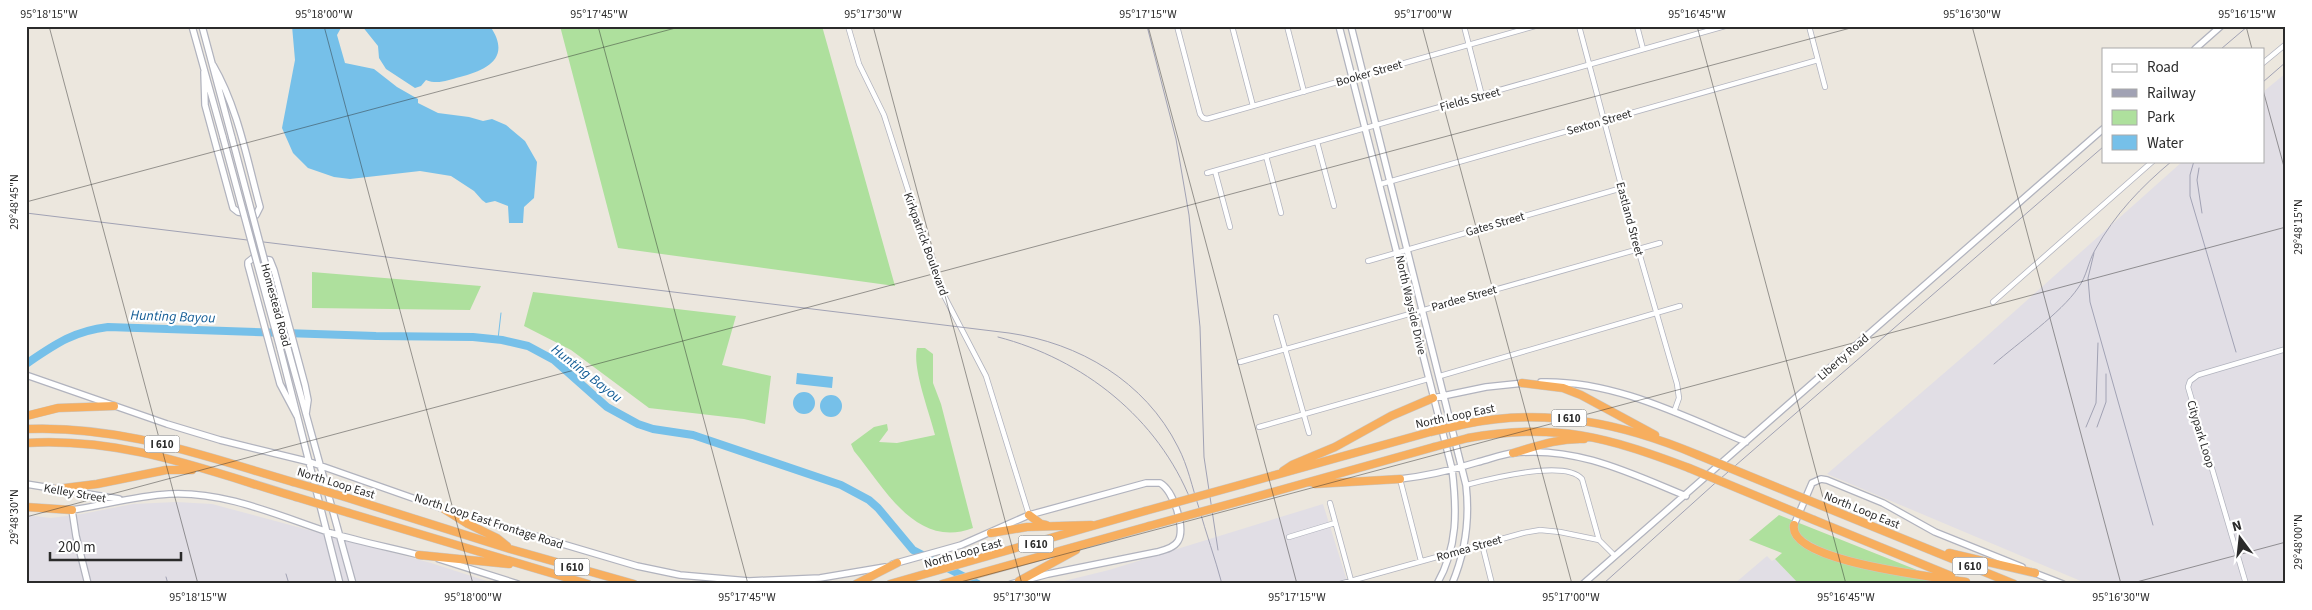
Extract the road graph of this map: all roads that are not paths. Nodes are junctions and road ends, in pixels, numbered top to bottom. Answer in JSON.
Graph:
{"nodes":[{"id":1,"x":192,"y":26,"type":"edge"},
{"id":2,"x":202,"y":26,"type":"edge"},
{"id":3,"x":848,"y":26,"type":"edge"},
{"id":4,"x":1177,"y":26,"type":"edge"},
{"id":5,"x":1232,"y":26,"type":"edge"},
{"id":6,"x":1286,"y":26,"type":"edge"},
{"id":7,"x":1351,"y":26,"type":"edge"},
{"id":8,"x":1464,"y":26,"type":"edge"},
{"id":9,"x":1535,"y":26,"type":"edge"},
{"id":10,"x":1579,"y":26,"type":"edge"},
{"id":11,"x":1637,"y":26,"type":"edge"},
{"id":12,"x":1696,"y":26,"type":"edge"},
{"id":13,"x":1725,"y":26,"type":"edge"},
{"id":14,"x":1809,"y":26,"type":"edge"},
{"id":15,"x":2221,"y":26,"type":"edge"},
{"id":16,"x":1341,"y":27,"type":"edge"},
{"id":17,"x":1698,"y":33,"type":"junction"},
{"id":18,"x":2286,"y":44,"type":"edge"},
{"id":19,"x":1469,"y":45,"type":"junction"},
{"id":20,"x":2196,"y":48,"type":"edge"},
{"id":21,"x":1643,"y":49,"type":"junction"},
{"id":22,"x":1818,"y":60,"type":"junction"},
{"id":23,"x":2264,"y":63,"type":"edge"},
{"id":24,"x":1590,"y":64,"type":"junction"},
{"id":25,"x":213,"y":65,"type":"junction"},
{"id":26,"x":204,"y":72,"type":"junction"},
{"id":27,"x":1362,"y":75,"type":"junction"},
{"id":28,"x":1353,"y":78,"type":"junction"},
{"id":29,"x":1825,"y":87,"type":"dead end"},
{"id":30,"x":1304,"y":92,"type":"junction"},
{"id":31,"x":1482,"y":96,"type":"junction"},
{"id":32,"x":1253,"y":106,"type":"junction"},
{"id":33,"x":1604,"y":121,"type":"junction"},
{"id":34,"x":1374,"y":125,"type":"junction"},
{"id":35,"x":1366,"y":128,"type":"junction"},
{"id":36,"x":2102,"y":130,"type":"edge"},
{"id":37,"x":1317,"y":142,"type":"junction"},
{"id":38,"x":1266,"y":156,"type":"junction"},
{"id":39,"x":2151,"y":162,"type":"edge"},
{"id":40,"x":1215,"y":171,"type":"junction"},
{"id":41,"x":1207,"y":173,"type":"dead end"},
{"id":42,"x":1389,"y":181,"type":"junction"},
{"id":43,"x":1381,"y":184,"type":"junction"},
{"id":44,"x":1622,"y":188,"type":"junction"},
{"id":45,"x":1334,"y":206,"type":"dead end"},
{"id":46,"x":1281,"y":213,"type":"dead end"},
{"id":47,"x":1230,"y":227,"type":"dead end"},
{"id":48,"x":1660,"y":243,"type":"dead end"},
{"id":49,"x":1638,"y":249,"type":"junction"},
{"id":50,"x":1407,"y":250,"type":"junction"},
{"id":51,"x":1398,"y":252,"type":"junction"},
{"id":52,"x":1368,"y":261,"type":"dead end"},
{"id":53,"x":1993,"y":302,"type":"dead end"},
{"id":54,"x":1680,"y":306,"type":"dead end"},
{"id":55,"x":1423,"y":310,"type":"junction"},
{"id":56,"x":1656,"y":312,"type":"junction"},
{"id":57,"x":1412,"y":313,"type":"junction"},
{"id":58,"x":1276,"y":317,"type":"dead end"},
{"id":59,"x":1286,"y":349,"type":"junction"},
{"id":60,"x":2286,"y":349,"type":"edge"},
{"id":61,"x":1240,"y":362,"type":"dead end"},
{"id":62,"x":27,"y":375,"type":"edge"},
{"id":63,"x":1440,"y":376,"type":"junction"},
{"id":64,"x":1428,"y":379,"type":"junction"},
{"id":65,"x":1522,"y":383,"type":"junction"},
{"id":66,"x":1445,"y":396,"type":"junction"},
{"id":67,"x":1433,"y":398,"type":"junction"},
{"id":68,"x":114,"y":406,"type":"junction"},
{"id":69,"x":1674,"y":412,"type":"junction"},
{"id":70,"x":306,"y":414,"type":"junction"},
{"id":71,"x":1304,"y":414,"type":"junction"},
{"id":72,"x":26,"y":416,"type":"edge"},
{"id":73,"x":297,"y":416,"type":"junction"},
{"id":74,"x":1259,"y":427,"type":"dead end"},
{"id":75,"x":26,"y":429,"type":"edge"},
{"id":76,"x":1309,"y":433,"type":"dead end"},
{"id":77,"x":1746,"y":442,"type":"junction"},
{"id":78,"x":26,"y":443,"type":"edge"},
{"id":79,"x":1619,"y":443,"type":"junction"},
{"id":80,"x":1670,"y":444,"type":"junction"},
{"id":81,"x":1513,"y":453,"type":"junction"},
{"id":82,"x":310,"y":462,"type":"junction"},
{"id":83,"x":320,"y":465,"type":"junction"},
{"id":84,"x":1462,"y":467,"type":"junction"},
{"id":85,"x":1452,"y":469,"type":"junction"},
{"id":86,"x":1279,"y":474,"type":"junction"},
{"id":87,"x":221,"y":475,"type":"junction"},
{"id":88,"x":1400,"y":479,"type":"junction"},
{"id":89,"x":26,"y":484,"type":"edge"},
{"id":90,"x":1303,"y":484,"type":"junction"},
{"id":91,"x":1466,"y":485,"type":"junction"},
{"id":92,"x":57,"y":489,"type":"junction"},
{"id":93,"x":1686,"y":496,"type":"junction"},
{"id":94,"x":124,"y":499,"type":"junction"},
{"id":95,"x":1330,"y":503,"type":"dead end"},
{"id":96,"x":26,"y":507,"type":"edge"},
{"id":97,"x":444,"y":509,"type":"junction"},
{"id":98,"x":72,"y":510,"type":"junction"},
{"id":99,"x":1029,"y":515,"type":"junction"},
{"id":100,"x":1335,"y":523,"type":"junction"},
{"id":101,"x":1103,"y":525,"type":"junction"},
{"id":102,"x":1794,"y":525,"type":"joint"},
{"id":103,"x":1051,"y":526,"type":"junction"},
{"id":104,"x":328,"y":532,"type":"junction"},
{"id":105,"x":991,"y":533,"type":"junction"},
{"id":106,"x":339,"y":536,"type":"junction"},
{"id":107,"x":1289,"y":537,"type":"dead end"},
{"id":108,"x":1599,"y":540,"type":"junction"},
{"id":109,"x":1090,"y":543,"type":"junction"},
{"id":110,"x":1482,"y":544,"type":"junction"},
{"id":111,"x":1926,"y":548,"type":"junction"},
{"id":112,"x":510,"y":549,"type":"junction"},
{"id":113,"x":1464,"y":549,"type":"junction"},
{"id":114,"x":1451,"y":553,"type":"junction"},
{"id":115,"x":419,"y":554,"type":"junction"},
{"id":116,"x":1615,"y":556,"type":"junction"},
{"id":117,"x":1421,"y":561,"type":"junction"},
{"id":118,"x":897,"y":564,"type":"junction"},
{"id":119,"x":528,"y":566,"type":"junction"},
{"id":120,"x":2035,"y":573,"type":"junction"},
{"id":121,"x":1352,"y":582,"type":"edge"},
{"id":122,"x":944,"y":583,"type":"edge"},
{"id":123,"x":1015,"y":583,"type":"edge"},
{"id":124,"x":1968,"y":583,"type":"edge"},
{"id":125,"x":88,"y":584,"type":"edge"},
{"id":126,"x":340,"y":584,"type":"edge"},
{"id":127,"x":353,"y":584,"type":"edge"},
{"id":128,"x":518,"y":584,"type":"edge"},
{"id":129,"x":588,"y":584,"type":"edge"},
{"id":130,"x":634,"y":584,"type":"edge"},
{"id":131,"x":856,"y":584,"type":"edge"},
{"id":132,"x":890,"y":584,"type":"edge"},
{"id":133,"x":1340,"y":584,"type":"edge"},
{"id":134,"x":1437,"y":584,"type":"edge"},
{"id":135,"x":1452,"y":584,"type":"edge"},
{"id":136,"x":1492,"y":584,"type":"edge"},
{"id":137,"x":1583,"y":584,"type":"edge"},
{"id":138,"x":2014,"y":584,"type":"edge"},
{"id":139,"x":2062,"y":584,"type":"edge"},
{"id":140,"x":2246,"y":584,"type":"edge"}],
"edges":[{"from":1,"to":26,"type":"main road","name":"Homestead Road"},
{"from":2,"to":25,"type":"main road","name":"Homestead Road"},
{"from":3,"to":99,"type":"street","name":"Kirkpatrick Boulevard"},
{"from":4,"to":32,"type":"street","name":"Booker Street"},
{"from":5,"to":32,"type":"street"},
{"from":6,"to":30,"type":"street"},
{"from":7,"to":27,"type":"main road","name":"North Wayside Drive"},
{"from":8,"to":19,"type":"street"},
{"from":9,"to":19,"type":"street","name":"Booker Street"},
{"from":10,"to":24,"type":"street","name":"Eastland Street"},
{"from":11,"to":21,"type":"street"},
{"from":12,"to":17,"type":"street"},
{"from":13,"to":17,"type":"street","name":"Fields Street"},
{"from":14,"to":22,"type":"street"},
{"from":15,"to":20,"type":"main road"},
{"from":16,"to":28,"type":"main road","name":"North Wayside Drive"},
{"from":17,"to":21,"type":"street","name":"Fields Street"},
{"from":18,"to":23,"type":"street"},
{"from":19,"to":27,"type":"street","name":"Booker Street"},
{"from":19,"to":31,"type":"street"},
{"from":21,"to":24,"type":"street","name":"Fields Street"},
{"from":22,"to":29,"type":"street"},
{"from":22,"to":33,"type":"street","name":"Sexton Street"},
{"from":24,"to":31,"type":"street","name":"Fields Street"},
{"from":24,"to":33,"type":"street","name":"Eastland Street"},
{"from":25,"to":26,"type":"main road"},
{"from":25,"to":70,"type":"main road","name":"Homestead Road","bridge":true},
{"from":26,"to":73,"type":"main road","name":"Homestead Road","bridge":true},
{"from":27,"to":28,"type":"street","name":"Booker Street"},
{"from":27,"to":34,"type":"main road","name":"North Wayside Drive"},
{"from":28,"to":30,"type":"street","name":"Booker Street"},
{"from":28,"to":35,"type":"main road","name":"North Wayside Drive"},
{"from":30,"to":32,"type":"street","name":"Booker Street"},
{"from":31,"to":34,"type":"street","name":"Fields Street"},
{"from":33,"to":42,"type":"street","name":"Sexton Street"},
{"from":33,"to":44,"type":"street","name":"Eastland Street"},
{"from":34,"to":35,"type":"street","name":"Fields Street"},
{"from":34,"to":42,"type":"main road","name":"North Wayside Drive"},
{"from":35,"to":37,"type":"street","name":"Fields Street"},
{"from":35,"to":43,"type":"main road","name":"North Wayside Drive"},
{"from":36,"to":77,"type":"main road","name":"Liberty Road"},
{"from":37,"to":38,"type":"street","name":"Fields Street"},
{"from":37,"to":45,"type":"street"},
{"from":38,"to":40,"type":"street","name":"Fields Street"},
{"from":38,"to":46,"type":"street"},
{"from":39,"to":53,"type":"street"},
{"from":40,"to":41,"type":"street","name":"Fields Street"},
{"from":40,"to":47,"type":"street"},
{"from":42,"to":43,"type":"street","name":"Sexton Street"},
{"from":42,"to":50,"type":"main road","name":"North Wayside Drive"},
{"from":43,"to":51,"type":"main road","name":"North Wayside Drive"},
{"from":44,"to":49,"type":"street","name":"Eastland Street"},
{"from":44,"to":50,"type":"street","name":"Gates Street"},
{"from":48,"to":49,"type":"street","name":"Pardee Street"},
{"from":49,"to":55,"type":"street","name":"Pardee Street"},
{"from":49,"to":56,"type":"street","name":"Eastland Street"},
{"from":50,"to":51,"type":"street","name":"Gates Street"},
{"from":50,"to":55,"type":"main road","name":"North Wayside Drive"},
{"from":51,"to":52,"type":"street","name":"Gates Street"},
{"from":51,"to":57,"type":"main road","name":"North Wayside Drive"},
{"from":54,"to":56,"type":"street"},
{"from":55,"to":57,"type":"street","name":"Pardee Street"},
{"from":55,"to":63,"type":"main road","name":"North Wayside Drive"},
{"from":56,"to":63,"type":"street"},
{"from":56,"to":69,"type":"street","name":"Eastland Street"},
{"from":57,"to":59,"type":"street","name":"Pardee Street"},
{"from":57,"to":64,"type":"main road","name":"North Wayside Drive"},
{"from":58,"to":59,"type":"street"},
{"from":59,"to":61,"type":"street","name":"Pardee Street"},
{"from":59,"to":71,"type":"street"},
{"from":60,"to":140,"type":"street","name":"Citypark Loop"},
{"from":62,"to":68,"type":"main road"},
{"from":63,"to":66,"type":"main road","name":"North Wayside Drive"},
{"from":64,"to":67,"type":"main road","name":"North Wayside Drive"},
{"from":64,"to":71,"type":"street"},
{"from":65,"to":66,"type":"main road"},
{"from":65,"to":69,"type":"main road"},
{"from":65,"to":80,"type":"highway"},
{"from":66,"to":67,"type":"main road"},
{"from":66,"to":84,"type":"main road","name":"North Wayside Drive"},
{"from":67,"to":85,"type":"main road","name":"North Wayside Drive"},
{"from":67,"to":86,"type":"highway"},
{"from":68,"to":72,"type":"highway"},
{"from":68,"to":82,"type":"main road","name":"North Loop East Frontage Road"},
{"from":69,"to":77,"type":"main road"},
{"from":70,"to":73,"type":"main road"},
{"from":70,"to":83,"type":"main road","name":"Homestead Road"},
{"from":71,"to":74,"type":"street"},
{"from":71,"to":76,"type":"street"},
{"from":73,"to":82,"type":"main road","name":"Homestead Road"},
{"from":75,"to":112,"type":"highway","name":"North Loop East","number":"I 610","bridge":true},
{"from":77,"to":93,"type":"main road","name":"Liberty Road"},
{"from":78,"to":87,"type":"highway","name":"North Loop East","number":"I 610"},
{"from":79,"to":81,"type":"highway"},
{"from":79,"to":90,"type":"highway","name":"North Loop East","number":"I 610","bridge":true},
{"from":79,"to":124,"type":"highway","name":"North Loop East","number":"I 610","bridge":true},
{"from":80,"to":86,"type":"highway","name":"North Loop East","number":"I 610","bridge":true},
{"from":80,"to":111,"type":"highway","name":"North Loop East","number":"I 610","bridge":true},
{"from":81,"to":84,"type":"main road"},
{"from":81,"to":93,"type":"main road"},
{"from":82,"to":83,"type":"main road","name":"North Loop East Frontage Road"},
{"from":82,"to":104,"type":"main road","name":"Homestead Road"},
{"from":83,"to":97,"type":"main road","name":"North Loop East Frontage Road"},
{"from":83,"to":106,"type":"main road","name":"Homestead Road"},
{"from":84,"to":85,"type":"main road"},
{"from":84,"to":91,"type":"main road","name":"North Wayside Drive"},
{"from":85,"to":88,"type":"main road"},
{"from":85,"to":114,"type":"main road","name":"North Wayside Drive"},
{"from":86,"to":101,"type":"highway","name":"North Loop East","number":"I 610","bridge":true},
{"from":87,"to":92,"type":"highway"},
{"from":87,"to":119,"type":"highway","name":"North Loop East","number":"I 610","bridge":true},
{"from":88,"to":90,"type":"highway"},
{"from":88,"to":117,"type":"street"},
{"from":89,"to":92,"type":"main road","name":"Kelley Street"},
{"from":90,"to":109,"type":"highway","name":"North Loop East","number":"I 610","bridge":true},
{"from":91,"to":108,"type":"street"},
{"from":91,"to":113,"type":"main road","name":"North Wayside Drive"},
{"from":92,"to":94,"type":"main road","name":"Kelley Street"},
{"from":93,"to":116,"type":"main road","name":"Liberty Road"},
{"from":94,"to":98,"type":"main road"},
{"from":94,"to":104,"type":"main road"},
{"from":95,"to":100,"type":"street"},
{"from":96,"to":98,"type":"highway"},
{"from":97,"to":112,"type":"highway"},
{"from":97,"to":118,"type":"main road","name":"North Loop East Frontage Road"},
{"from":98,"to":125,"type":"main road"},
{"from":99,"to":103,"type":"highway"},
{"from":99,"to":105,"type":"main road","name":"North Loop East Frontage Road"},
{"from":99,"to":123,"type":"main road","name":"North Loop East Frontage Road"},
{"from":100,"to":107,"type":"street"},
{"from":100,"to":121,"type":"street"},
{"from":101,"to":103,"type":"highway"},
{"from":101,"to":132,"type":"highway","name":"North Loop East","number":"I 610"},
{"from":102,"to":120,"type":"main road"},
{"from":102,"to":124,"type":"highway"},
{"from":103,"to":105,"type":"highway"},
{"from":104,"to":106,"type":"main road"},
{"from":104,"to":126,"type":"main road","name":"Homestead Road"},
{"from":105,"to":118,"type":"main road","name":"North Loop East Frontage Road"},
{"from":106,"to":115,"type":"main road"},
{"from":106,"to":127,"type":"main road","name":"Homestead Road"},
{"from":108,"to":110,"type":"street","name":"Romea Street"},
{"from":108,"to":116,"type":"street"},
{"from":109,"to":122,"type":"highway","name":"North Loop East","number":"I 610"},
{"from":109,"to":123,"type":"highway"},
{"from":110,"to":113,"type":"street","name":"Romea Street"},
{"from":110,"to":136,"type":"street"},
{"from":111,"to":120,"type":"highway"},
{"from":111,"to":138,"type":"highway","name":"North Loop East","number":"I 610"},
{"from":112,"to":130,"type":"highway","name":"North Loop East","number":"I 610"},
{"from":113,"to":114,"type":"street","name":"Romea Street"},
{"from":113,"to":135,"type":"main road","name":"North Wayside Drive"},
{"from":114,"to":117,"type":"street","name":"Romea Street"},
{"from":114,"to":134,"type":"main road","name":"North Wayside Drive"},
{"from":115,"to":119,"type":"highway"},
{"from":115,"to":128,"type":"main road"},
{"from":116,"to":137,"type":"main road","name":"Liberty Road"},
{"from":117,"to":121,"type":"street","name":"Romea Street"},
{"from":118,"to":131,"type":"highway"},
{"from":119,"to":129,"type":"highway","name":"North Loop East","number":"I 610"},
{"from":120,"to":139,"type":"main road"},
{"from":121,"to":133,"type":"street","name":"Romea Street"}]}
